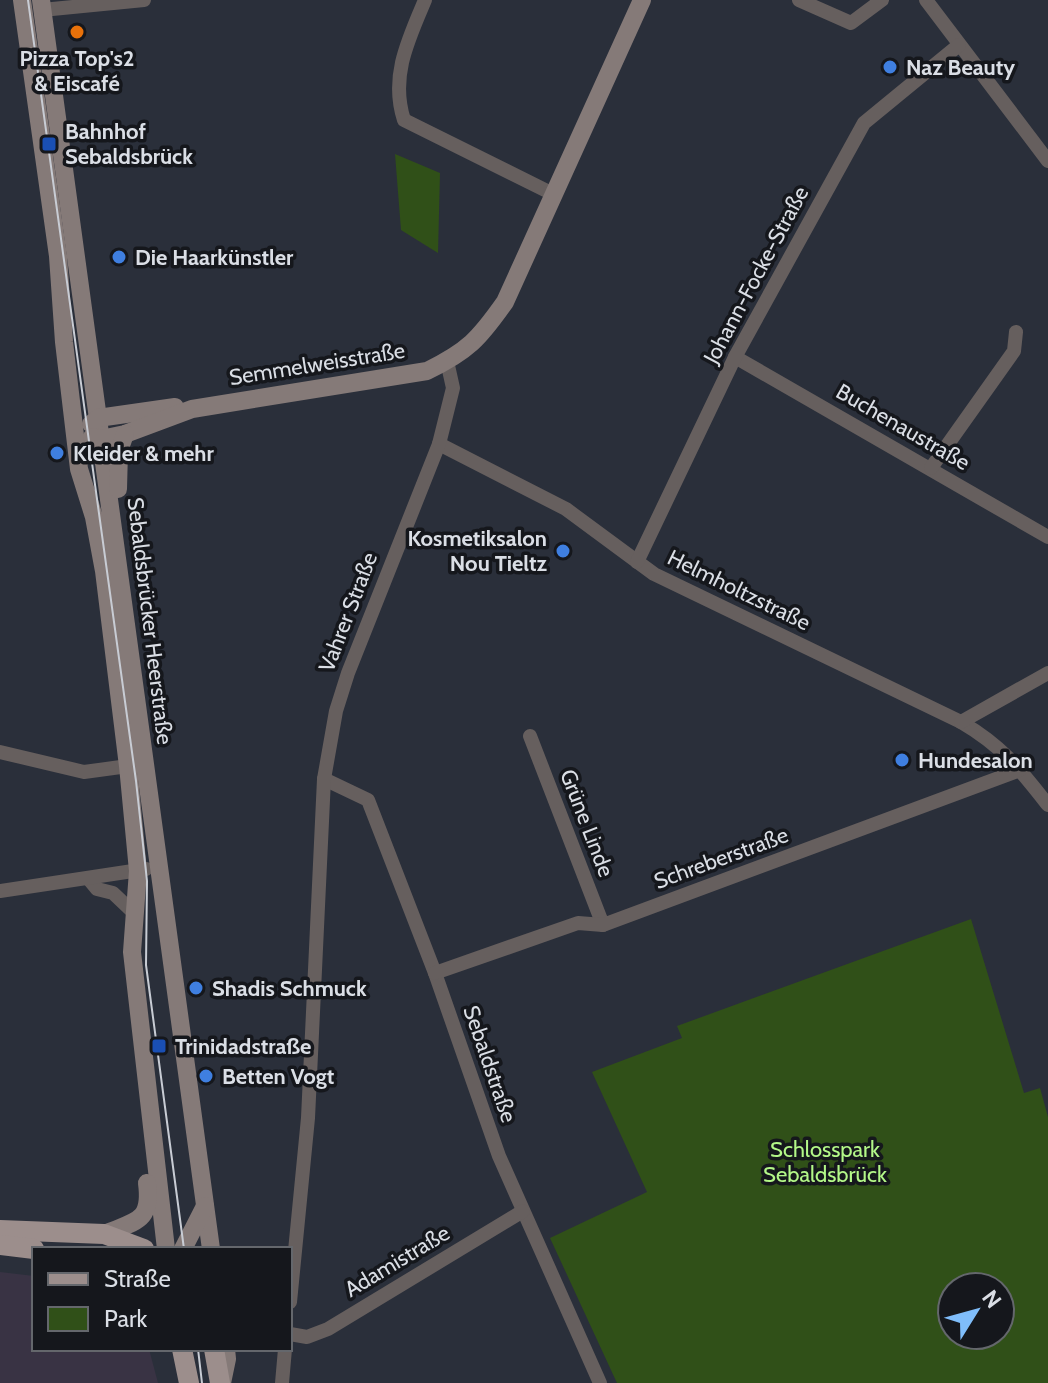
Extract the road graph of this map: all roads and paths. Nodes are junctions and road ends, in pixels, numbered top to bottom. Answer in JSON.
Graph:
{"nodes":[{"id":1,"x":22,"y":0,"type":"edge"},
{"id":2,"x":144,"y":0,"type":"edge"},
{"id":3,"x":425,"y":0,"type":"edge"},
{"id":4,"x":642,"y":0,"type":"edge"},
{"id":5,"x":799,"y":0,"type":"edge"},
{"id":6,"x":882,"y":0,"type":"edge"},
{"id":7,"x":926,"y":0,"type":"edge"},
{"id":8,"x":41,"y":5,"type":"edge"},
{"id":9,"x":959,"y":45,"type":"junction"},
{"id":10,"x":1048,"y":161,"type":"edge"},
{"id":11,"x":553,"y":194,"type":"junction"},
{"id":12,"x":1016,"y":332,"type":"dead end"},
{"id":13,"x":735,"y":357,"type":"junction"},
{"id":14,"x":447,"y":361,"type":"junction"},
{"id":15,"x":192,"y":409,"type":"junction"},
{"id":16,"x":98,"y":418,"type":"junction"},
{"id":17,"x":125,"y":434,"type":"junction"},
{"id":18,"x":76,"y":435,"type":"junction"},
{"id":19,"x":101,"y":439,"type":"junction"},
{"id":20,"x":439,"y":444,"type":"junction"},
{"id":21,"x":931,"y":468,"type":"junction"},
{"id":22,"x":111,"y":502,"type":"junction"},
{"id":23,"x":1048,"y":537,"type":"edge"},
{"id":24,"x":637,"y":562,"type":"junction"},
{"id":25,"x":1048,"y":673,"type":"edge"},
{"id":26,"x":961,"y":722,"type":"junction"},
{"id":27,"x":530,"y":736,"type":"dead end"},
{"id":28,"x":0,"y":752,"type":"edge"},
{"id":29,"x":128,"y":766,"type":"junction"},
{"id":30,"x":1020,"y":770,"type":"junction"},
{"id":31,"x":324,"y":779,"type":"junction"},
{"id":32,"x":1048,"y":805,"type":"edge"},
{"id":33,"x":160,"y":867,"type":"junction"},
{"id":34,"x":138,"y":871,"type":"junction"},
{"id":35,"x":88,"y":878,"type":"junction"},
{"id":36,"x":0,"y":891,"type":"edge"},
{"id":37,"x":133,"y":912,"type":"junction"},
{"id":38,"x":603,"y":925,"type":"junction"},
{"id":39,"x":435,"y":973,"type":"junction"},
{"id":40,"x":148,"y":1106,"type":"junction"},
{"id":41,"x":205,"y":1206,"type":"junction"},
{"id":42,"x":523,"y":1211,"type":"junction"},
{"id":43,"x":0,"y":1230,"type":"edge"},
{"id":44,"x":104,"y":1234,"type":"junction"},
{"id":45,"x":0,"y":1245,"type":"edge"},
{"id":46,"x":139,"y":1247,"type":"edge"},
{"id":47,"x":166,"y":1247,"type":"edge"},
{"id":48,"x":184,"y":1247,"type":"edge"},
{"id":49,"x":211,"y":1247,"type":"edge"},
{"id":50,"x":32,"y":1249,"type":"edge"},
{"id":51,"x":292,"y":1282,"type":"edge"},
{"id":52,"x":292,"y":1334,"type":"edge"},
{"id":53,"x":182,"y":1351,"type":"edge"},
{"id":54,"x":214,"y":1351,"type":"edge"},
{"id":55,"x":226,"y":1351,"type":"edge"},
{"id":56,"x":285,"y":1351,"type":"edge"},
{"id":57,"x":189,"y":1383,"type":"edge"},
{"id":58,"x":221,"y":1383,"type":"edge"},
{"id":59,"x":282,"y":1383,"type":"edge"},
{"id":60,"x":600,"y":1383,"type":"edge"}],
"edges":[{"from":1,"to":18,"type":"main road","name":"Sebaldsbrücker Heerstraße"},
{"from":2,"to":8,"type":"street"},
{"from":3,"to":11,"type":"street"},
{"from":4,"to":11,"type":"main road"},
{"from":5,"to":6,"type":"street"},
{"from":7,"to":9,"type":"street"},
{"from":8,"to":16,"type":"main road","name":"Sebaldsbrücker Heerstraße"},
{"from":9,"to":10,"type":"street"},
{"from":9,"to":13,"type":"street","name":"Johann-Focke-Straße"},
{"from":11,"to":14,"type":"main road"},
{"from":12,"to":21,"type":"street"},
{"from":13,"to":21,"type":"street","name":"Buchenaustraße"},
{"from":13,"to":24,"type":"street","name":"Johann-Focke-Straße"},
{"from":14,"to":15,"type":"main road","name":"Semmelweisstraße"},
{"from":14,"to":20,"type":"street","name":"Vahrer Straße"},
{"from":15,"to":16,"type":"main road","name":"Semmelweisstraße"},
{"from":15,"to":17,"type":"main road","name":"Semmelweisstraße"},
{"from":16,"to":18,"type":"main road","name":"Semmelweisstraße"},
{"from":16,"to":19,"type":"main road","name":"Sebaldsbrücker Heerstraße"},
{"from":17,"to":19,"type":"main road","name":"Semmelweisstraße"},
{"from":17,"to":22,"type":"main road"},
{"from":18,"to":19,"type":"main road","name":"Semmelweisstraße"},
{"from":18,"to":29,"type":"main road","name":"Sebaldsbrücker Heerstraße"},
{"from":19,"to":22,"type":"main road","name":"Sebaldsbrücker Heerstraße"},
{"from":20,"to":24,"type":"street","name":"Helmholtzstraße"},
{"from":20,"to":31,"type":"street","name":"Vahrer Straße"},
{"from":21,"to":23,"type":"street","name":"Buchenaustraße"},
{"from":22,"to":33,"type":"main road","name":"Sebaldsbrücker Heerstraße"},
{"from":24,"to":26,"type":"street","name":"Helmholtzstraße"},
{"from":25,"to":26,"type":"street"},
{"from":26,"to":30,"type":"street","name":"Helmholtzstraße"},
{"from":27,"to":38,"type":"street","name":"Grüne Linde"},
{"from":28,"to":29,"type":"street"},
{"from":29,"to":34,"type":"main road","name":"Sebaldsbrücker Heerstraße"},
{"from":30,"to":32,"type":"street","name":"Helmholtzstraße"},
{"from":30,"to":38,"type":"street","name":"Schreberstraße"},
{"from":31,"to":39,"type":"street","name":"Sebaldstraße"},
{"from":31,"to":51,"type":"street","name":"Vahrer Straße"},
{"from":33,"to":34,"type":"street"},
{"from":33,"to":41,"type":"main road","name":"Sebaldsbrücker Heerstraße"},
{"from":34,"to":35,"type":"street"},
{"from":34,"to":37,"type":"main road","name":"Sebaldsbrücker Heerstraße"},
{"from":35,"to":36,"type":"street"},
{"from":35,"to":37,"type":"street"},
{"from":37,"to":40,"type":"main road","name":"Sebaldsbrücker Heerstraße"},
{"from":38,"to":39,"type":"street","name":"Schreberstraße"},
{"from":39,"to":42,"type":"street","name":"Sebaldstraße"},
{"from":40,"to":44,"type":"main road"},
{"from":40,"to":47,"type":"main road","name":"Sebaldsbrücker Heerstraße"},
{"from":41,"to":48,"type":"main road"},
{"from":41,"to":49,"type":"main road","name":"Sebaldsbrücker Heerstraße"},
{"from":42,"to":52,"type":"street","name":"Adamistraße"},
{"from":42,"to":60,"type":"street","name":"Sebaldstraße"},
{"from":43,"to":44,"type":"main road"},
{"from":44,"to":46,"type":"main road"},
{"from":45,"to":50,"type":"main road"},
{"from":53,"to":57,"type":"main road"},
{"from":54,"to":58,"type":"main road"},
{"from":55,"to":58,"type":"main road"},
{"from":56,"to":59,"type":"street"}]}
